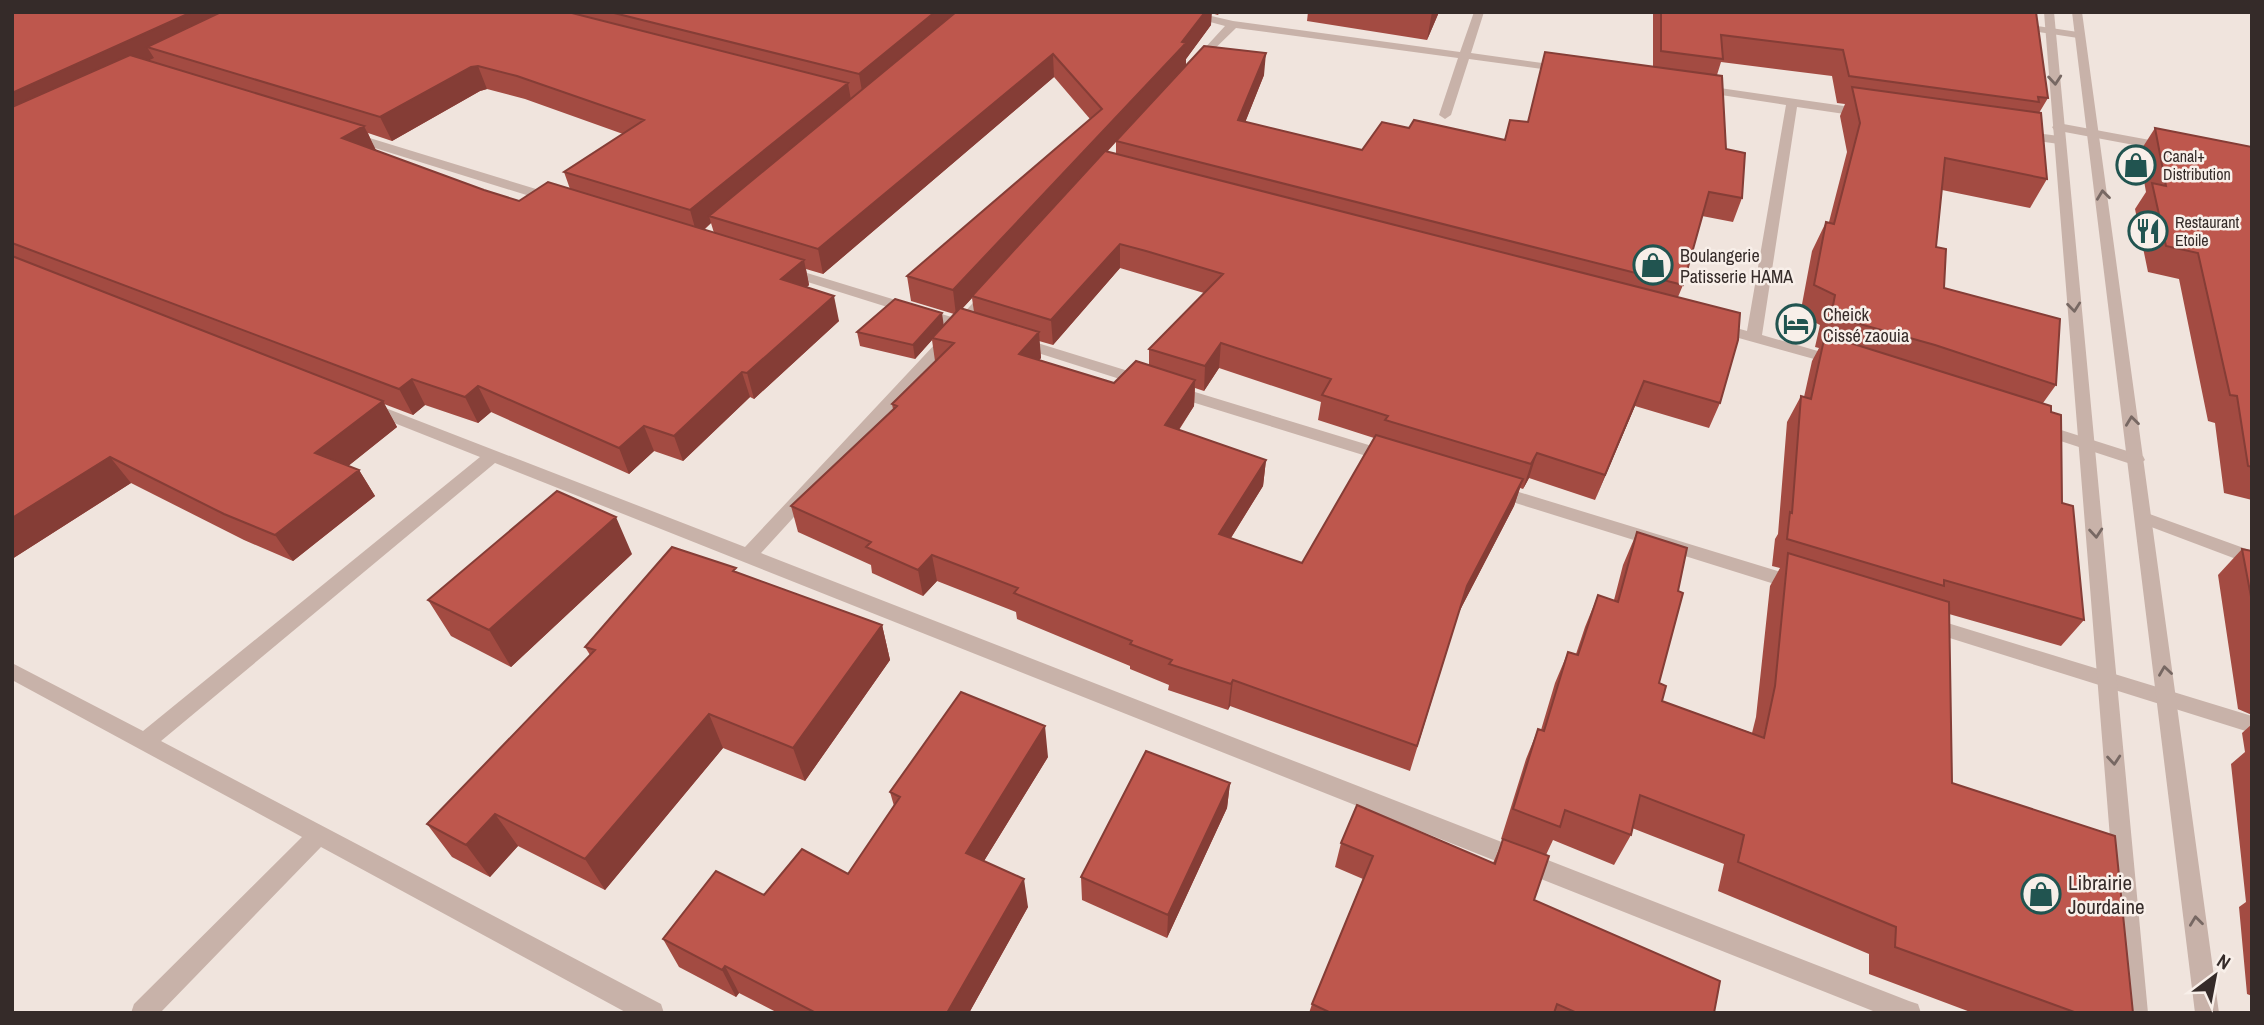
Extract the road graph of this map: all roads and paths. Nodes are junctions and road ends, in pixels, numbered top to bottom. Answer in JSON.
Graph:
{"nodes":[{"id":1,"x":1178,"y":12,"type":"edge"},
{"id":2,"x":1479,"y":12,"type":"edge"},
{"id":3,"x":2049,"y":12,"type":"edge"},
{"id":4,"x":2077,"y":12,"type":"edge"},
{"id":5,"x":1233,"y":24,"type":"junction"},
{"id":6,"x":2009,"y":25,"type":"edge"},
{"id":7,"x":2050,"y":31,"type":"junction"},
{"id":8,"x":2078,"y":35,"type":"junction"},
{"id":9,"x":1465,"y":55,"type":"junction"},
{"id":10,"x":1574,"y":71,"type":"edge"},
{"id":11,"x":1186,"y":75,"type":"edge"},
{"id":12,"x":1683,"y":86,"type":"edge"},
{"id":13,"x":1792,"y":102,"type":"junction"},
{"id":14,"x":1872,"y":114,"type":"edge"},
{"id":15,"x":1445,"y":115,"type":"dead end"},
{"id":16,"x":340,"y":133,"type":"edge"},
{"id":17,"x":2006,"y":133,"type":"edge"},
{"id":18,"x":2059,"y":133,"type":"junction"},
{"id":19,"x":2095,"y":134,"type":"junction"},
{"id":20,"x":2186,"y":151,"type":"edge"},
{"id":21,"x":566,"y":202,"type":"edge"},
{"id":22,"x":765,"y":264,"type":"edge"},
{"id":23,"x":996,"y":285,"type":"edge"},
{"id":24,"x":1701,"y":323,"type":"edge"},
{"id":25,"x":961,"y":325,"type":"junction"},
{"id":26,"x":1754,"y":337,"type":"junction"},
{"id":27,"x":1858,"y":367,"type":"edge"},
{"id":28,"x":352,"y":400,"type":"edge"},
{"id":29,"x":2025,"y":423,"type":"edge"},
{"id":30,"x":2089,"y":446,"type":"junction"},
{"id":31,"x":493,"y":455,"type":"junction"},
{"id":32,"x":2137,"y":460,"type":"junction"},
{"id":33,"x":1401,"y":461,"type":"edge"},
{"id":34,"x":1481,"y":486,"type":"edge"},
{"id":35,"x":2144,"y":518,"type":"junction"},
{"id":36,"x":748,"y":556,"type":"junction"},
{"id":37,"x":2252,"y":558,"type":"edge"},
{"id":38,"x":1814,"y":589,"type":"edge"},
{"id":39,"x":1908,"y":618,"type":"edge"},
{"id":40,"x":12,"y":671,"type":"edge"},
{"id":41,"x":2107,"y":680,"type":"junction"},
{"id":42,"x":2168,"y":699,"type":"junction"},
{"id":43,"x":2252,"y":725,"type":"edge"},
{"id":44,"x":145,"y":742,"type":"junction"},
{"id":45,"x":319,"y":835,"type":"junction"},
{"id":46,"x":143,"y":1013,"type":"edge"},
{"id":47,"x":652,"y":1013,"type":"edge"},
{"id":48,"x":1909,"y":1013,"type":"edge"},
{"id":49,"x":2136,"y":1013,"type":"edge"},
{"id":50,"x":2207,"y":1013,"type":"edge"}],
"edges":[{"from":1,"to":5,"type":"street"},
{"from":2,"to":9,"type":"street"},
{"from":3,"to":7,"type":"street"},
{"from":4,"to":8,"type":"street"},
{"from":5,"to":9,"type":"street"},
{"from":5,"to":11,"type":"street"},
{"from":6,"to":7,"type":"street"},
{"from":7,"to":8,"type":"street"},
{"from":7,"to":18,"type":"street","one_way":true},
{"from":8,"to":19,"type":"street"},
{"from":9,"to":10,"type":"street"},
{"from":9,"to":15,"type":"street"},
{"from":12,"to":13,"type":"street"},
{"from":13,"to":14,"type":"street"},
{"from":13,"to":26,"type":"street"},
{"from":16,"to":21,"type":"street"},
{"from":17,"to":18,"type":"street"},
{"from":18,"to":19,"type":"street"},
{"from":18,"to":30,"type":"street","one_way":true},
{"from":19,"to":20,"type":"street"},
{"from":32,"to":19,"type":"street","one_way":true},
{"from":22,"to":25,"type":"street"},
{"from":23,"to":25,"type":"street"},
{"from":24,"to":26,"type":"street"},
{"from":25,"to":33,"type":"street"},
{"from":25,"to":36,"type":"street"},
{"from":26,"to":27,"type":"street"},
{"from":28,"to":31,"type":"street"},
{"from":29,"to":30,"type":"street"},
{"from":30,"to":32,"type":"street"},
{"from":30,"to":41,"type":"street","one_way":true},
{"from":31,"to":36,"type":"street"},
{"from":31,"to":44,"type":"street"},
{"from":32,"to":35,"type":"street"},
{"from":34,"to":38,"type":"street"},
{"from":35,"to":37,"type":"street"},
{"from":42,"to":35,"type":"street","one_way":true},
{"from":36,"to":48,"type":"street"},
{"from":39,"to":41,"type":"street"},
{"from":40,"to":44,"type":"street"},
{"from":41,"to":42,"type":"street"},
{"from":41,"to":49,"type":"street","one_way":true},
{"from":42,"to":43,"type":"street"},
{"from":50,"to":42,"type":"street","one_way":true},
{"from":44,"to":45,"type":"street"},
{"from":45,"to":46,"type":"street"},
{"from":45,"to":47,"type":"street"}]}
